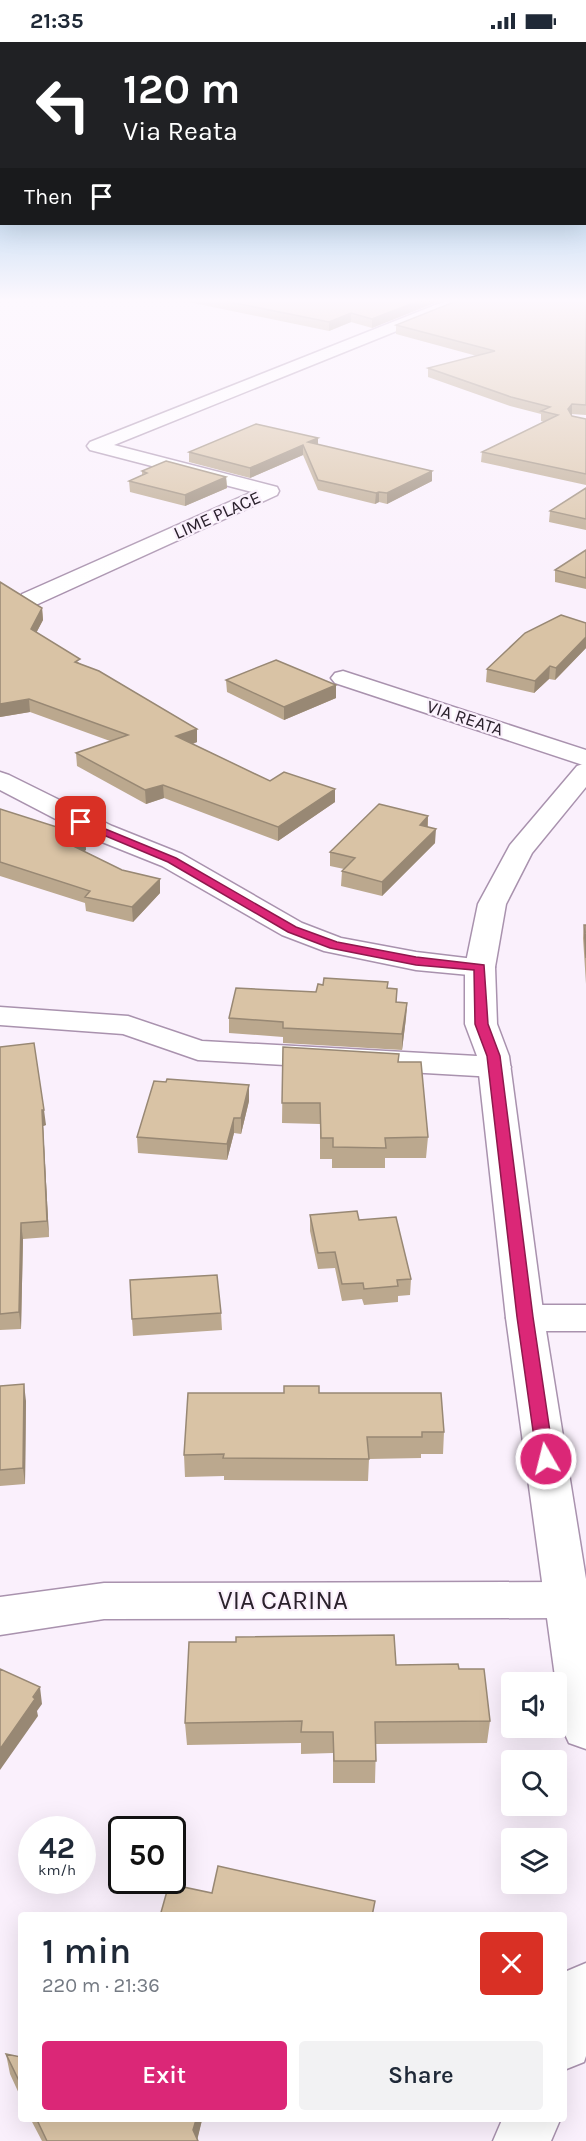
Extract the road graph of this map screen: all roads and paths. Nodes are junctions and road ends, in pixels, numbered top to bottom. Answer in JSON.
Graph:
{"nodes":[{"id":1,"x":221,"y":396,"type":"edge"},
{"id":2,"x":30,"y":599,"type":"edge"},
{"id":3,"x":343,"y":678,"type":"dead end"},
{"id":4,"x":586,"y":758,"type":"edge"},
{"id":5,"x":586,"y":771,"type":"edge"},
{"id":6,"x":0,"y":780,"type":"edge"},
{"id":7,"x":480,"y":967,"type":"junction"},
{"id":8,"x":0,"y":1016,"type":"edge"},
{"id":9,"x":495,"y":1067,"type":"junction"},
{"id":10,"x":525,"y":1317,"type":"junction"},
{"id":11,"x":586,"y":1318,"type":"edge"},
{"id":12,"x":566,"y":1600,"type":"junction"},
{"id":13,"x":0,"y":1616,"type":"edge"},
{"id":14,"x":586,"y":1728,"type":"edge"},
{"id":15,"x":586,"y":1990,"type":"edge"},
{"id":16,"x":567,"y":2035,"type":"edge"},
{"id":17,"x":530,"y":2122,"type":"edge"},
{"id":18,"x":522,"y":2141,"type":"edge"}],
"edges":[{"from":1,"to":2,"type":"street","name":"LIME PLACE"},
{"from":3,"to":4,"type":"street","name":"VIA REATA"},
{"from":5,"to":7,"type":"street"},
{"from":6,"to":7,"type":"street"},
{"from":7,"to":9,"type":"street"},
{"from":8,"to":9,"type":"street"},
{"from":9,"to":10,"type":"street"},
{"from":10,"to":11,"type":"street"},
{"from":10,"to":12,"type":"street"},
{"from":12,"to":13,"type":"street","name":"VIA CARINA"},
{"from":12,"to":14,"type":"street"},
{"from":15,"to":16,"type":"street"},
{"from":17,"to":18,"type":"street"}]}
